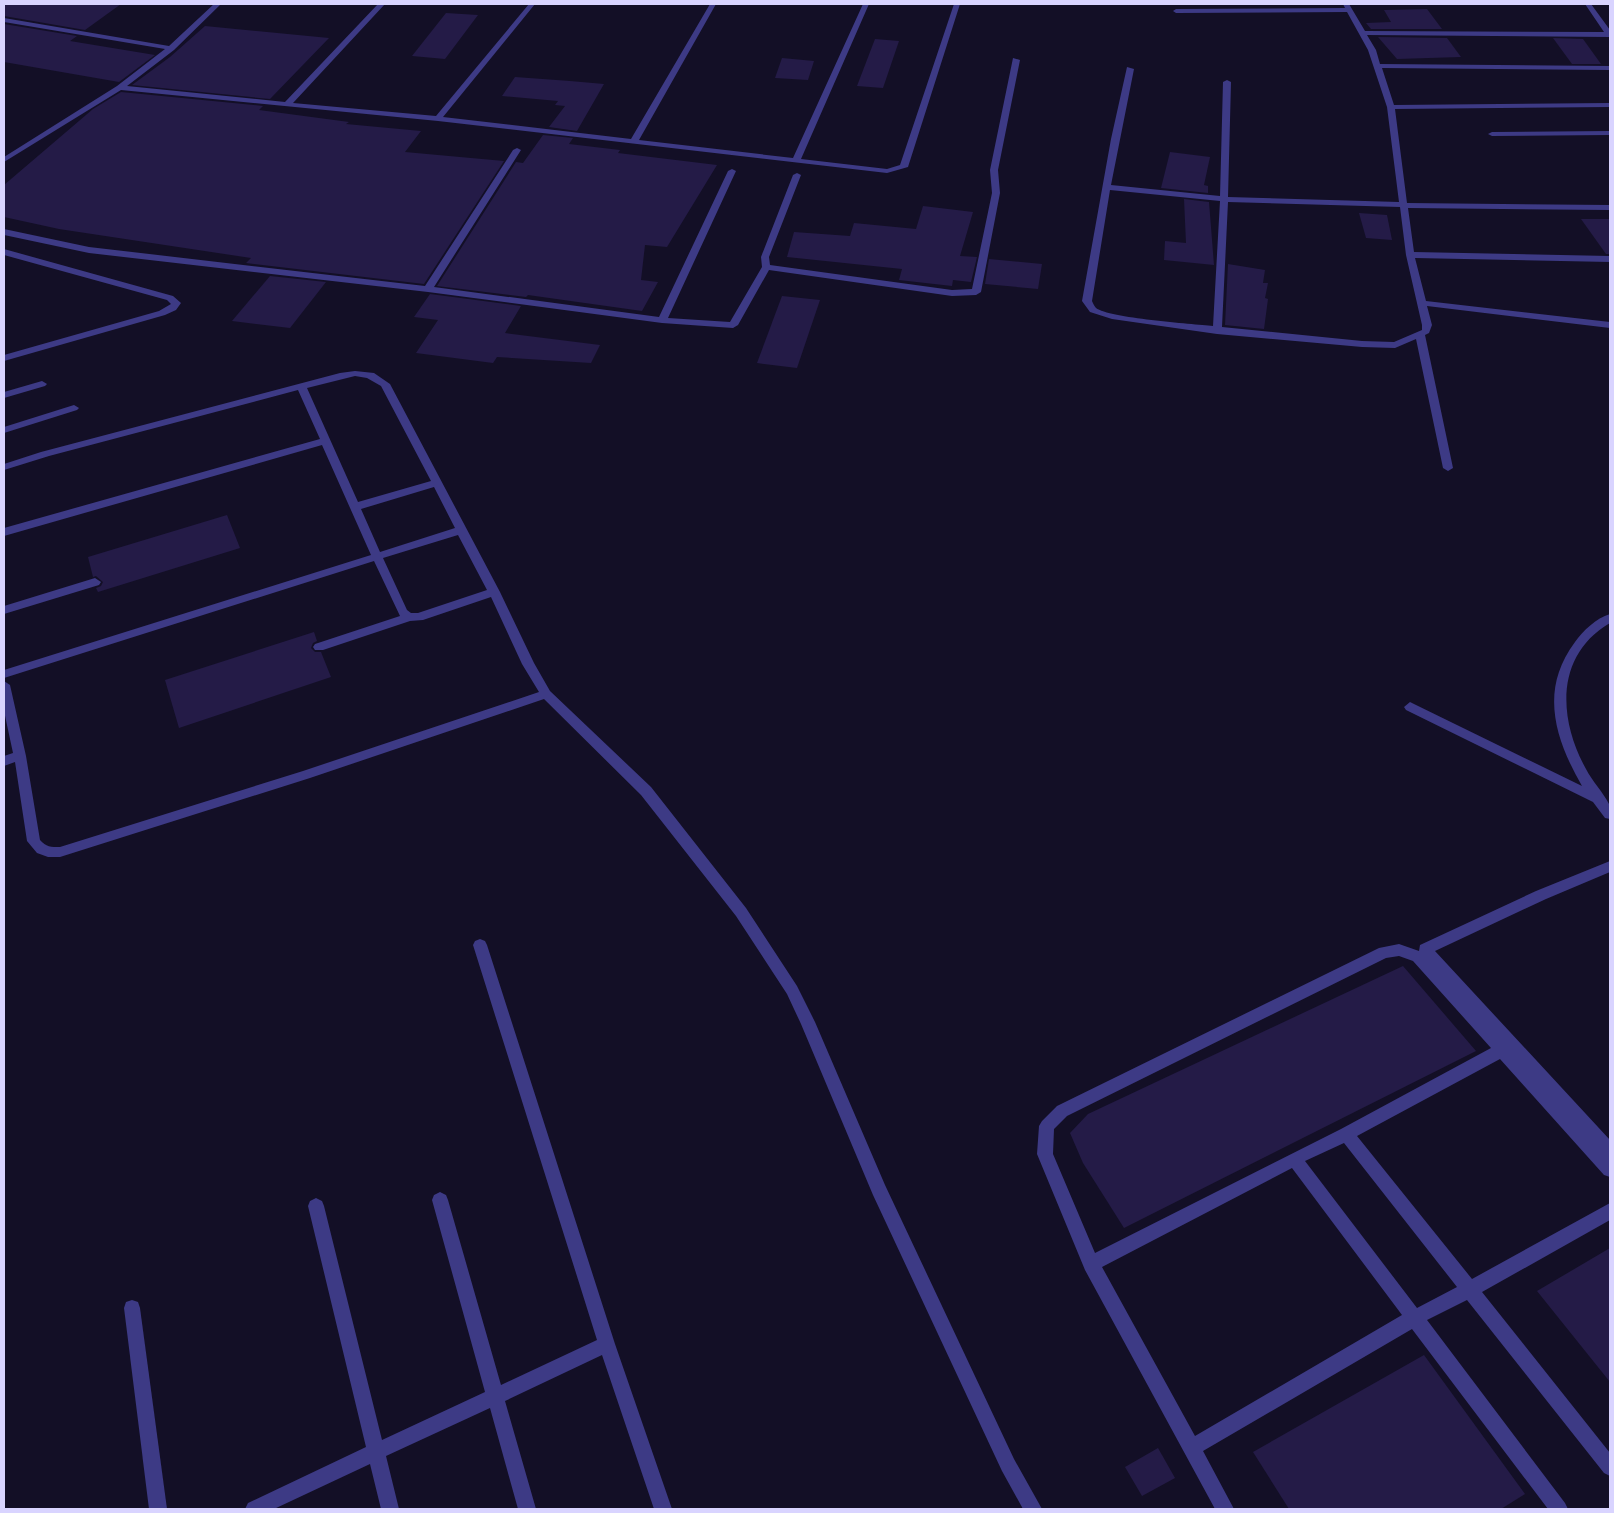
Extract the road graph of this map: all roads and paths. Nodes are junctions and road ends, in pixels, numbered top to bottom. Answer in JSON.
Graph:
{"nodes":[{"id":1,"x":218,"y":4,"type":"edge"},
{"id":2,"x":382,"y":4,"type":"edge"},
{"id":3,"x":532,"y":4,"type":"edge"},
{"id":4,"x":713,"y":4,"type":"edge"},
{"id":5,"x":866,"y":4,"type":"edge"},
{"id":6,"x":957,"y":4,"type":"edge"},
{"id":7,"x":1588,"y":4,"type":"edge"},
{"id":8,"x":1348,"y":7,"type":"edge"},
{"id":9,"x":1176,"y":11,"type":"dead end"},
{"id":10,"x":4,"y":20,"type":"edge"},
{"id":11,"x":1363,"y":33,"type":"junction"},
{"id":12,"x":1610,"y":34,"type":"edge"},
{"id":13,"x":171,"y":48,"type":"junction"},
{"id":14,"x":1016,"y":60,"type":"dead end"},
{"id":15,"x":1378,"y":66,"type":"junction"},
{"id":16,"x":1130,"y":68,"type":"dead end"},
{"id":17,"x":1610,"y":68,"type":"edge"},
{"id":18,"x":1227,"y":82,"type":"dead end"},
{"id":19,"x":120,"y":88,"type":"junction"},
{"id":20,"x":286,"y":105,"type":"junction"},
{"id":21,"x":1610,"y":105,"type":"edge"},
{"id":22,"x":1391,"y":107,"type":"junction"},
{"id":23,"x":438,"y":119,"type":"junction"},
{"id":24,"x":1610,"y":133,"type":"edge"},
{"id":25,"x":1492,"y":134,"type":"dead end"},
{"id":26,"x":634,"y":141,"type":"junction"},
{"id":27,"x":517,"y":150,"type":"dead end"},
{"id":28,"x":4,"y":160,"type":"edge"},
{"id":29,"x":796,"y":160,"type":"junction"},
{"id":30,"x":732,"y":171,"type":"dead end"},
{"id":31,"x":797,"y":175,"type":"dead end"},
{"id":32,"x":1107,"y":187,"type":"junction"},
{"id":33,"x":1224,"y":199,"type":"junction"},
{"id":34,"x":1403,"y":205,"type":"junction"},
{"id":35,"x":1610,"y":207,"type":"edge"},
{"id":36,"x":4,"y":232,"type":"edge"},
{"id":37,"x":4,"y":252,"type":"edge"},
{"id":38,"x":1410,"y":255,"type":"junction"},
{"id":39,"x":1610,"y":259,"type":"edge"},
{"id":40,"x":766,"y":267,"type":"junction"},
{"id":41,"x":428,"y":289,"type":"junction"},
{"id":42,"x":1421,"y":304,"type":"junction"},
{"id":43,"x":662,"y":320,"type":"junction"},
{"id":44,"x":1610,"y":325,"type":"edge"},
{"id":45,"x":1217,"y":331,"type":"junction"},
{"id":46,"x":1420,"y":335,"type":"junction"},
{"id":47,"x":4,"y":358,"type":"edge"},
{"id":48,"x":42,"y":384,"type":"dead end"},
{"id":49,"x":301,"y":386,"type":"junction"},
{"id":50,"x":4,"y":395,"type":"edge"},
{"id":51,"x":74,"y":408,"type":"dead end"},
{"id":52,"x":4,"y":430,"type":"edge"},
{"id":53,"x":326,"y":441,"type":"junction"},
{"id":54,"x":4,"y":467,"type":"edge"},
{"id":55,"x":1448,"y":468,"type":"dead end"},
{"id":56,"x":436,"y":483,"type":"junction"},
{"id":57,"x":355,"y":507,"type":"junction"},
{"id":58,"x":461,"y":530,"type":"junction"},
{"id":59,"x":4,"y":532,"type":"edge"},
{"id":60,"x":377,"y":556,"type":"junction"},
{"id":61,"x":95,"y":582,"type":"dead end"},
{"id":62,"x":494,"y":592,"type":"junction"},
{"id":63,"x":4,"y":610,"type":"edge"},
{"id":64,"x":409,"y":617,"type":"junction"},
{"id":65,"x":1610,"y":618,"type":"edge"},
{"id":66,"x":319,"y":647,"type":"dead end"},
{"id":67,"x":4,"y":674,"type":"edge"},
{"id":68,"x":4,"y":685,"type":"edge"},
{"id":69,"x":546,"y":694,"type":"junction"},
{"id":70,"x":1410,"y":707,"type":"dead end"},
{"id":71,"x":20,"y":756,"type":"junction"},
{"id":72,"x":4,"y":761,"type":"edge"},
{"id":73,"x":1596,"y":798,"type":"junction"},
{"id":74,"x":1610,"y":814,"type":"edge"},
{"id":75,"x":1610,"y":866,"type":"edge"},
{"id":76,"x":480,"y":945,"type":"dead end"},
{"id":77,"x":1502,"y":1050,"type":"junction"},
{"id":78,"x":1346,"y":1134,"type":"junction"},
{"id":79,"x":1610,"y":1151,"type":"edge"},
{"id":80,"x":1294,"y":1159,"type":"junction"},
{"id":81,"x":1610,"y":1170,"type":"edge"},
{"id":82,"x":440,"y":1200,"type":"dead end"},
{"id":83,"x":316,"y":1206,"type":"dead end"},
{"id":84,"x":1610,"y":1211,"type":"edge"},
{"id":85,"x":1091,"y":1264,"type":"junction"},
{"id":86,"x":1469,"y":1290,"type":"junction"},
{"id":87,"x":132,"y":1308,"type":"dead end"},
{"id":88,"x":1414,"y":1318,"type":"junction"},
{"id":89,"x":607,"y":1344,"type":"junction"},
{"id":90,"x":496,"y":1395,"type":"junction"},
{"id":91,"x":1192,"y":1448,"type":"junction"},
{"id":92,"x":376,"y":1452,"type":"junction"},
{"id":93,"x":1610,"y":1467,"type":"edge"},
{"id":94,"x":158,"y":1509,"type":"edge"},
{"id":95,"x":254,"y":1509,"type":"edge"},
{"id":96,"x":390,"y":1509,"type":"edge"},
{"id":97,"x":527,"y":1509,"type":"edge"},
{"id":98,"x":663,"y":1509,"type":"edge"},
{"id":99,"x":1033,"y":1509,"type":"edge"},
{"id":100,"x":1225,"y":1509,"type":"edge"},
{"id":101,"x":1559,"y":1509,"type":"edge"}],
"edges":[{"from":1,"to":13,"type":"street"},
{"from":2,"to":20,"type":"street"},
{"from":3,"to":23,"type":"street"},
{"from":4,"to":26,"type":"street"},
{"from":5,"to":29,"type":"street"},
{"from":6,"to":29,"type":"street"},
{"from":7,"to":12,"type":"street"},
{"from":8,"to":9,"type":"street"},
{"from":8,"to":11,"type":"street"},
{"from":10,"to":13,"type":"street"},
{"from":11,"to":12,"type":"street"},
{"from":11,"to":15,"type":"street"},
{"from":13,"to":19,"type":"street"},
{"from":14,"to":40,"type":"street"},
{"from":15,"to":17,"type":"street"},
{"from":15,"to":22,"type":"street"},
{"from":16,"to":32,"type":"street"},
{"from":18,"to":33,"type":"street"},
{"from":19,"to":20,"type":"street"},
{"from":19,"to":28,"type":"street"},
{"from":20,"to":23,"type":"street"},
{"from":21,"to":22,"type":"street"},
{"from":22,"to":34,"type":"street"},
{"from":23,"to":26,"type":"street"},
{"from":24,"to":25,"type":"street"},
{"from":26,"to":29,"type":"street"},
{"from":27,"to":41,"type":"street"},
{"from":30,"to":43,"type":"street"},
{"from":31,"to":40,"type":"street"},
{"from":32,"to":33,"type":"street"},
{"from":32,"to":45,"type":"street"},
{"from":33,"to":34,"type":"street"},
{"from":33,"to":45,"type":"street"},
{"from":34,"to":35,"type":"street"},
{"from":34,"to":38,"type":"street"},
{"from":36,"to":41,"type":"street"},
{"from":37,"to":47,"type":"street"},
{"from":38,"to":39,"type":"street"},
{"from":38,"to":42,"type":"street"},
{"from":40,"to":43,"type":"street"},
{"from":41,"to":43,"type":"street"},
{"from":42,"to":44,"type":"street"},
{"from":42,"to":46,"type":"street"},
{"from":45,"to":46,"type":"street"},
{"from":46,"to":55,"type":"street"},
{"from":48,"to":50,"type":"street"},
{"from":49,"to":53,"type":"street"},
{"from":49,"to":54,"type":"street"},
{"from":49,"to":56,"type":"street"},
{"from":51,"to":52,"type":"street"},
{"from":53,"to":57,"type":"street"},
{"from":53,"to":59,"type":"street"},
{"from":56,"to":57,"type":"street"},
{"from":56,"to":58,"type":"street"},
{"from":57,"to":60,"type":"street"},
{"from":58,"to":60,"type":"street"},
{"from":58,"to":62,"type":"street"},
{"from":60,"to":64,"type":"street"},
{"from":60,"to":67,"type":"street"},
{"from":61,"to":63,"type":"street"},
{"from":62,"to":64,"type":"street"},
{"from":62,"to":69,"type":"street"},
{"from":64,"to":66,"type":"street"},
{"from":65,"to":73,"type":"street"},
{"from":68,"to":71,"type":"street"},
{"from":69,"to":71,"type":"street"},
{"from":69,"to":99,"type":"street"},
{"from":70,"to":73,"type":"street"},
{"from":71,"to":72,"type":"street"},
{"from":73,"to":74,"type":"street"},
{"from":75,"to":79,"type":"street"},
{"from":76,"to":89,"type":"street"},
{"from":77,"to":78,"type":"street"},
{"from":77,"to":81,"type":"street"},
{"from":77,"to":85,"type":"street"},
{"from":78,"to":80,"type":"street"},
{"from":78,"to":86,"type":"street"},
{"from":80,"to":85,"type":"street"},
{"from":80,"to":88,"type":"street"},
{"from":82,"to":90,"type":"street"},
{"from":83,"to":92,"type":"street"},
{"from":84,"to":86,"type":"street"},
{"from":85,"to":91,"type":"street"},
{"from":86,"to":88,"type":"street"},
{"from":86,"to":93,"type":"street"},
{"from":87,"to":94,"type":"street"},
{"from":88,"to":91,"type":"street"},
{"from":88,"to":101,"type":"street"},
{"from":89,"to":90,"type":"street"},
{"from":89,"to":98,"type":"street"},
{"from":90,"to":92,"type":"street"},
{"from":90,"to":97,"type":"street"},
{"from":91,"to":100,"type":"street"},
{"from":92,"to":95,"type":"street"},
{"from":92,"to":96,"type":"street"}]}
